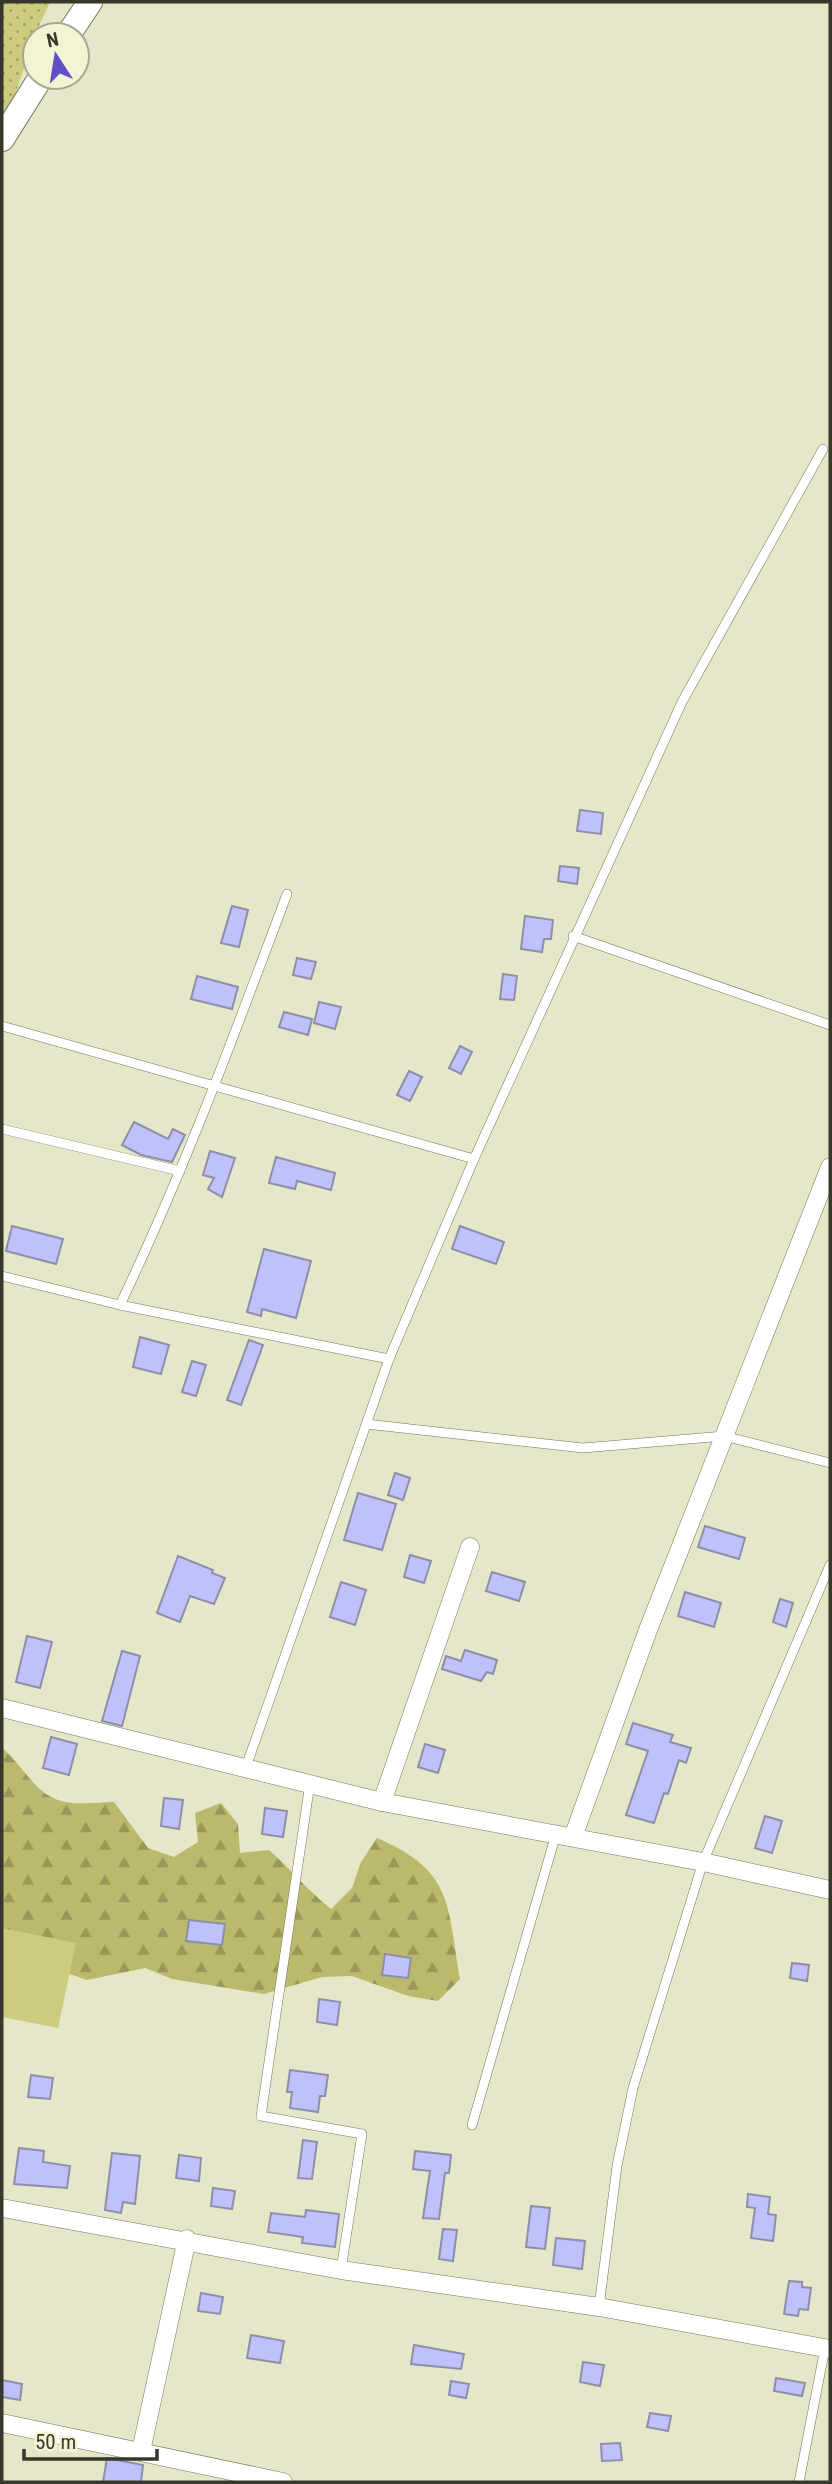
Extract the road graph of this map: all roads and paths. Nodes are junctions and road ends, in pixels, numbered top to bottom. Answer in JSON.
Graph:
{"nodes":[{"id":1,"x":90,"y":2,"type":"edge"},
{"id":2,"x":77,"y":21,"type":"edge"},
{"id":3,"x":32,"y":91,"type":"edge"},
{"id":4,"x":2,"y":139,"type":"edge"},
{"id":5,"x":823,"y":449,"type":"dead end"},
{"id":6,"x":287,"y":894,"type":"dead end"},
{"id":7,"x":573,"y":936,"type":"junction"},
{"id":8,"x":2,"y":1026,"type":"edge"},
{"id":9,"x":830,"y":1026,"type":"edge"},
{"id":10,"x":216,"y":1085,"type":"junction"},
{"id":11,"x":2,"y":1129,"type":"edge"},
{"id":12,"x":474,"y":1159,"type":"junction"},
{"id":13,"x":830,"y":1167,"type":"edge"},
{"id":14,"x":180,"y":1171,"type":"junction"},
{"id":15,"x":2,"y":1276,"type":"edge"},
{"id":16,"x":120,"y":1305,"type":"junction"},
{"id":17,"x":389,"y":1359,"type":"junction"},
{"id":18,"x":366,"y":1424,"type":"junction"},
{"id":19,"x":724,"y":1436,"type":"junction"},
{"id":20,"x":830,"y":1463,"type":"edge"},
{"id":21,"x":470,"y":1547,"type":"dead end"},
{"id":22,"x":830,"y":1565,"type":"edge"},
{"id":23,"x":2,"y":1708,"type":"edge"},
{"id":24,"x":246,"y":1767,"type":"junction"},
{"id":25,"x":310,"y":1783,"type":"junction"},
{"id":26,"x":382,"y":1802,"type":"junction"},
{"id":27,"x":565,"y":1835,"type":"junction"},
{"id":28,"x":703,"y":1862,"type":"junction"},
{"id":29,"x":830,"y":1890,"type":"edge"},
{"id":30,"x":472,"y":2125,"type":"dead end"},
{"id":31,"x":2,"y":2208,"type":"edge"},
{"id":32,"x":187,"y":2239,"type":"junction"},
{"id":33,"x":341,"y":2270,"type":"junction"},
{"id":34,"x":599,"y":2307,"type":"junction"},
{"id":35,"x":828,"y":2349,"type":"edge"},
{"id":36,"x":2,"y":2423,"type":"edge"},
{"id":37,"x":141,"y":2451,"type":"junction"},
{"id":38,"x":283,"y":2482,"type":"edge"},
{"id":39,"x":799,"y":2482,"type":"edge"}],
"edges":[{"from":1,"to":2,"type":"main road"},
{"from":3,"to":4,"type":"main road"},
{"from":5,"to":7,"type":"lane"},
{"from":6,"to":10,"type":"lane"},
{"from":7,"to":9,"type":"lane"},
{"from":7,"to":12,"type":"lane"},
{"from":8,"to":10,"type":"lane"},
{"from":10,"to":12,"type":"lane"},
{"from":10,"to":14,"type":"lane"},
{"from":11,"to":14,"type":"lane"},
{"from":12,"to":17,"type":"lane"},
{"from":13,"to":19,"type":"street"},
{"from":14,"to":16,"type":"lane"},
{"from":15,"to":16,"type":"lane"},
{"from":16,"to":17,"type":"lane"},
{"from":17,"to":18,"type":"lane"},
{"from":18,"to":19,"type":"lane"},
{"from":18,"to":24,"type":"lane"},
{"from":19,"to":20,"type":"lane"},
{"from":19,"to":27,"type":"street"},
{"from":21,"to":26,"type":"street"},
{"from":22,"to":28,"type":"lane"},
{"from":23,"to":24,"type":"street"},
{"from":24,"to":25,"type":"street"},
{"from":25,"to":26,"type":"street"},
{"from":25,"to":33,"type":"lane"},
{"from":26,"to":27,"type":"street"},
{"from":27,"to":28,"type":"street"},
{"from":27,"to":30,"type":"lane"},
{"from":28,"to":29,"type":"street"},
{"from":28,"to":34,"type":"lane"},
{"from":31,"to":32,"type":"street"},
{"from":32,"to":33,"type":"street"},
{"from":32,"to":37,"type":"street"},
{"from":33,"to":34,"type":"street"},
{"from":34,"to":35,"type":"street"},
{"from":35,"to":39,"type":"lane"},
{"from":36,"to":37,"type":"street"},
{"from":37,"to":38,"type":"street"}]}
